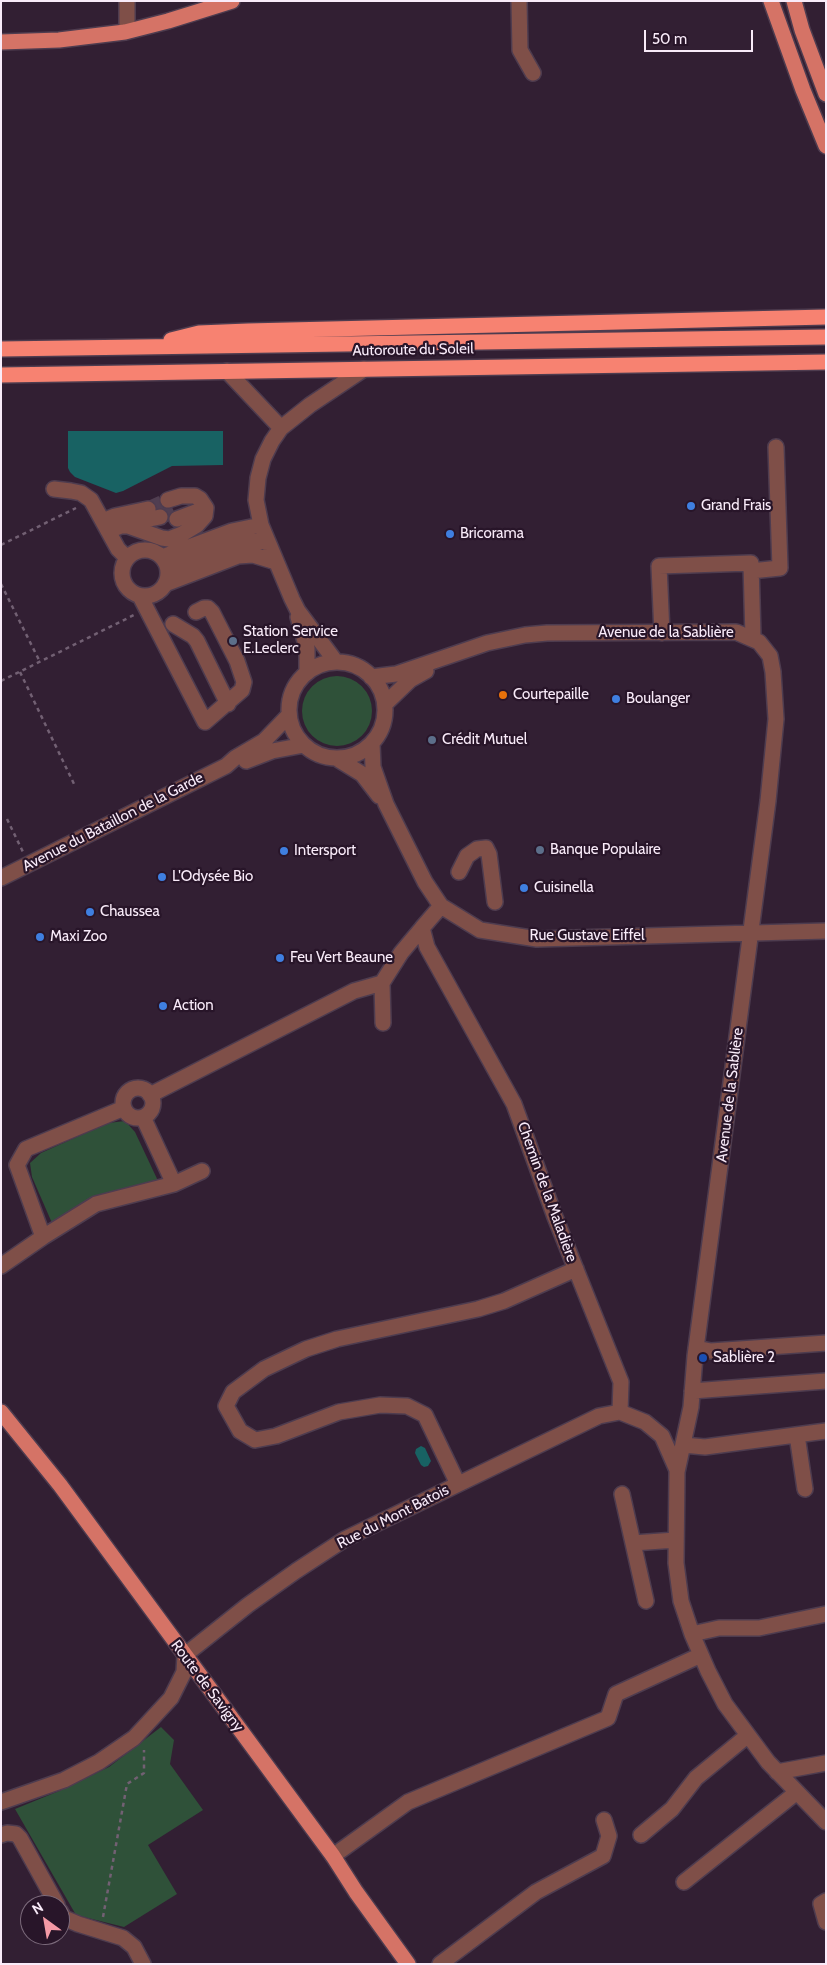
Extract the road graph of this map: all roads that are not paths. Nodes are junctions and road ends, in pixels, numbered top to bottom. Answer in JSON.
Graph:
{"nodes":[{"id":1,"x":127,"y":1,"type":"edge"},
{"id":2,"x":232,"y":1,"type":"edge"},
{"id":3,"x":519,"y":1,"type":"edge"},
{"id":4,"x":771,"y":1,"type":"edge"},
{"id":5,"x":794,"y":1,"type":"edge"},
{"id":6,"x":127,"y":31,"type":"junction"},
{"id":7,"x":1,"y":42,"type":"edge"},
{"id":8,"x":533,"y":73,"type":"dead end"},
{"id":9,"x":826,"y":94,"type":"edge"},
{"id":10,"x":826,"y":146,"type":"edge"},
{"id":11,"x":826,"y":317,"type":"edge"},
{"id":12,"x":826,"y":337,"type":"edge"},
{"id":13,"x":148,"y":347,"type":"junction"},
{"id":14,"x":1,"y":349,"type":"edge"},
{"id":15,"x":826,"y":362,"type":"edge"},
{"id":16,"x":364,"y":369,"type":"junction"},
{"id":17,"x":227,"y":371,"type":"junction"},
{"id":18,"x":1,"y":375,"type":"edge"},
{"id":19,"x":281,"y":428,"type":"junction"},
{"id":20,"x":776,"y":446,"type":"dead end"},
{"id":21,"x":54,"y":490,"type":"dead end"},
{"id":22,"x":203,"y":504,"type":"junction"},
{"id":23,"x":163,"y":514,"type":"junction"},
{"id":24,"x":261,"y":525,"type":"junction"},
{"id":25,"x":106,"y":526,"type":"junction"},
{"id":26,"x":268,"y":542,"type":"junction"},
{"id":27,"x":127,"y":558,"type":"junction"},
{"id":28,"x":276,"y":562,"type":"junction"},
{"id":29,"x":165,"y":570,"type":"junction"},
{"id":30,"x":751,"y":570,"type":"junction"},
{"id":31,"x":144,"y":603,"type":"junction"},
{"id":32,"x":298,"y":611,"type":"junction"},
{"id":33,"x":173,"y":624,"type":"junction"},
{"id":34,"x":159,"y":632,"type":"junction"},
{"id":35,"x":662,"y":633,"type":"junction"},
{"id":36,"x":753,"y":638,"type":"junction"},
{"id":37,"x":447,"y":658,"type":"junction"},
{"id":38,"x":336,"y":662,"type":"junction"},
{"id":39,"x":307,"y":673,"type":"junction"},
{"id":40,"x":371,"y":677,"type":"junction"},
{"id":41,"x":228,"y":704,"type":"junction"},
{"id":42,"x":384,"y":704,"type":"junction"},
{"id":43,"x":289,"y":715,"type":"junction"},
{"id":44,"x":372,"y":743,"type":"junction"},
{"id":45,"x":304,"y":745,"type":"junction"},
{"id":46,"x":336,"y":758,"type":"junction"},
{"id":47,"x":226,"y":766,"type":"junction"},
{"id":48,"x":386,"y":804,"type":"junction"},
{"id":49,"x":459,"y":872,"type":"dead end"},
{"id":50,"x":1,"y":878,"type":"edge"},
{"id":51,"x":496,"y":902,"type":"dead end"},
{"id":52,"x":441,"y":906,"type":"junction"},
{"id":53,"x":422,"y":928,"type":"junction"},
{"id":54,"x":826,"y":931,"type":"edge"},
{"id":55,"x":751,"y":933,"type":"junction"},
{"id":56,"x":382,"y":983,"type":"junction"},
{"id":57,"x":383,"y":1023,"type":"dead end"},
{"id":58,"x":150,"y":1095,"type":"junction"},
{"id":59,"x":124,"y":1108,"type":"junction"},
{"id":60,"x":143,"y":1116,"type":"junction"},
{"id":61,"x":202,"y":1171,"type":"dead end"},
{"id":62,"x":174,"y":1184,"type":"junction"},
{"id":63,"x":43,"y":1237,"type":"junction"},
{"id":64,"x":1,"y":1266,"type":"edge"},
{"id":65,"x":576,"y":1269,"type":"junction"},
{"id":66,"x":826,"y":1343,"type":"edge"},
{"id":67,"x":696,"y":1348,"type":"junction"},
{"id":68,"x":826,"y":1381,"type":"edge"},
{"id":69,"x":692,"y":1391,"type":"junction"},
{"id":70,"x":1,"y":1412,"type":"edge"},
{"id":71,"x":620,"y":1412,"type":"junction"},
{"id":72,"x":826,"y":1431,"type":"edge"},
{"id":73,"x":797,"y":1435,"type":"junction"},
{"id":74,"x":683,"y":1445,"type":"junction"},
{"id":75,"x":677,"y":1472,"type":"junction"},
{"id":76,"x":458,"y":1484,"type":"junction"},
{"id":77,"x":805,"y":1489,"type":"dead end"},
{"id":78,"x":622,"y":1494,"type":"dead end"},
{"id":79,"x":676,"y":1540,"type":"junction"},
{"id":80,"x":633,"y":1543,"type":"junction"},
{"id":81,"x":646,"y":1601,"type":"dead end"},
{"id":82,"x":826,"y":1614,"type":"edge"},
{"id":83,"x":692,"y":1634,"type":"junction"},
{"id":84,"x":185,"y":1656,"type":"junction"},
{"id":85,"x":701,"y":1656,"type":"junction"},
{"id":86,"x":747,"y":1736,"type":"junction"},
{"id":87,"x":826,"y":1763,"type":"edge"},
{"id":88,"x":777,"y":1772,"type":"junction"},
{"id":89,"x":797,"y":1792,"type":"junction"},
{"id":90,"x":2,"y":1801,"type":"edge"},
{"id":91,"x":604,"y":1820,"type":"dead end"},
{"id":92,"x":826,"y":1822,"type":"edge"},
{"id":93,"x":1,"y":1835,"type":"edge"},
{"id":94,"x":641,"y":1835,"type":"dead end"},
{"id":95,"x":333,"y":1856,"type":"junction"},
{"id":96,"x":684,"y":1882,"type":"dead end"},
{"id":97,"x":51,"y":1895,"type":"edge"},
{"id":98,"x":826,"y":1901,"type":"edge"},
{"id":99,"x":70,"y":1920,"type":"edge"},
{"id":100,"x":826,"y":1922,"type":"edge"},
{"id":101,"x":143,"y":1964,"type":"edge"},
{"id":102,"x":408,"y":1964,"type":"edge"},
{"id":103,"x":440,"y":1964,"type":"edge"}],
"edges":[{"from":1,"to":6,"type":"street"},
{"from":2,"to":6,"type":"main road"},
{"from":3,"to":8,"type":"street"},
{"from":4,"to":10,"type":"main road"},
{"from":5,"to":9,"type":"main road"},
{"from":6,"to":7,"type":"main road"},
{"from":11,"to":13,"type":"highway"},
{"from":12,"to":13,"type":"highway","name":"Autoroute du Soleil"},
{"from":13,"to":14,"type":"highway","name":"Autoroute du Soleil"},
{"from":15,"to":16,"type":"highway","name":"Autoroute du Soleil"},
{"from":16,"to":17,"type":"highway","name":"Autoroute du Soleil"},
{"from":16,"to":19,"type":"street"},
{"from":17,"to":18,"type":"highway","name":"Autoroute du Soleil"},
{"from":17,"to":19,"type":"street"},
{"from":19,"to":24,"type":"street"},
{"from":20,"to":30,"type":"street"},
{"from":21,"to":25,"type":"street"},
{"from":22,"to":23,"type":"street"},
{"from":22,"to":23,"type":"street"},
{"from":22,"to":25,"type":"street"},
{"from":23,"to":25,"type":"street"},
{"from":24,"to":26,"type":"street"},
{"from":24,"to":29,"type":"street"},
{"from":25,"to":27,"type":"street"},
{"from":26,"to":28,"type":"street"},
{"from":26,"to":29,"type":"street"},
{"from":27,"to":29,"type":"street"},
{"from":27,"to":31,"type":"street"},
{"from":28,"to":29,"type":"street"},
{"from":28,"to":32,"type":"street"},
{"from":29,"to":31,"type":"street"},
{"from":30,"to":35,"type":"street"},
{"from":30,"to":36,"type":"street"},
{"from":31,"to":34,"type":"street"},
{"from":32,"to":38,"type":"street"},
{"from":32,"to":39,"type":"street"},
{"from":33,"to":34,"type":"street"},
{"from":33,"to":41,"type":"street"},
{"from":33,"to":41,"type":"street"},
{"from":34,"to":41,"type":"street"},
{"from":35,"to":36,"type":"street","name":"Avenue de la Sablière"},
{"from":35,"to":37,"type":"street","name":"Avenue de la Sablière"},
{"from":36,"to":55,"type":"street","name":"Avenue de la Sablière"},
{"from":37,"to":40,"type":"street","name":"Avenue de la Sablière"},
{"from":37,"to":42,"type":"street","name":"Avenue de la Sablière"},
{"from":38,"to":39,"type":"street"},
{"from":38,"to":40,"type":"street"},
{"from":39,"to":43,"type":"street"},
{"from":40,"to":42,"type":"street"},
{"from":42,"to":44,"type":"street"},
{"from":43,"to":45,"type":"street"},
{"from":43,"to":47,"type":"street","name":"Avenue du Bataillon de la Garde"},
{"from":44,"to":46,"type":"street"},
{"from":44,"to":48,"type":"street","name":"Rue Gustave Eiffel"},
{"from":45,"to":46,"type":"street"},
{"from":45,"to":47,"type":"street","name":"Avenue du Bataillon de la Garde"},
{"from":46,"to":48,"type":"street","name":"Rue Gustave Eiffel"},
{"from":47,"to":50,"type":"street","name":"Avenue du Bataillon de la Garde"},
{"from":48,"to":52,"type":"street","name":"Rue Gustave Eiffel"},
{"from":49,"to":51,"type":"street"},
{"from":52,"to":53,"type":"street"},
{"from":52,"to":55,"type":"street","name":"Rue Gustave Eiffel"},
{"from":53,"to":56,"type":"street"},
{"from":53,"to":65,"type":"street","name":"Chemin de la Maladière"},
{"from":54,"to":55,"type":"street","name":"Rue Gustave Eiffel"},
{"from":55,"to":67,"type":"street","name":"Avenue de la Sablière"},
{"from":56,"to":57,"type":"street"},
{"from":56,"to":58,"type":"street"},
{"from":58,"to":59,"type":"street"},
{"from":58,"to":60,"type":"street"},
{"from":59,"to":60,"type":"street"},
{"from":59,"to":63,"type":"street"},
{"from":60,"to":62,"type":"street"},
{"from":61,"to":62,"type":"street"},
{"from":62,"to":63,"type":"street"},
{"from":63,"to":64,"type":"street"},
{"from":65,"to":71,"type":"street","name":"Chemin de la Maladière"},
{"from":65,"to":76,"type":"street"},
{"from":66,"to":67,"type":"street"},
{"from":67,"to":69,"type":"street","name":"Avenue de la Sablière"},
{"from":68,"to":69,"type":"street"},
{"from":69,"to":74,"type":"street","name":"Avenue de la Sablière"},
{"from":70,"to":84,"type":"main road","name":"Route de Savigny"},
{"from":71,"to":75,"type":"street"},
{"from":71,"to":76,"type":"street","name":"Rue du Mont Batois"},
{"from":72,"to":73,"type":"street"},
{"from":73,"to":74,"type":"street"},
{"from":73,"to":77,"type":"street"},
{"from":74,"to":75,"type":"street","name":"Avenue de la Sablière"},
{"from":75,"to":79,"type":"street","name":"Avenue de la Sablière"},
{"from":76,"to":84,"type":"street","name":"Rue du Mont Batois"},
{"from":78,"to":80,"type":"street"},
{"from":79,"to":80,"type":"street"},
{"from":79,"to":83,"type":"street","name":"Avenue de la Sablière"},
{"from":80,"to":81,"type":"street"},
{"from":82,"to":83,"type":"street"},
{"from":83,"to":85,"type":"street","name":"Avenue de la Sablière"},
{"from":84,"to":90,"type":"street"},
{"from":84,"to":95,"type":"main road","name":"Route de Savigny"},
{"from":85,"to":86,"type":"street","name":"Avenue de la Sablière"},
{"from":85,"to":95,"type":"street"},
{"from":86,"to":88,"type":"street","name":"Avenue de la Sablière"},
{"from":86,"to":94,"type":"street"},
{"from":87,"to":88,"type":"street"},
{"from":88,"to":89,"type":"street","name":"Avenue de la Sablière"},
{"from":89,"to":92,"type":"street","name":"Avenue de la Sablière"},
{"from":89,"to":96,"type":"street"},
{"from":91,"to":103,"type":"street"},
{"from":93,"to":97,"type":"street"},
{"from":95,"to":102,"type":"main road","name":"Route de Savigny"},
{"from":98,"to":100,"type":"street"},
{"from":99,"to":101,"type":"street"}]}
